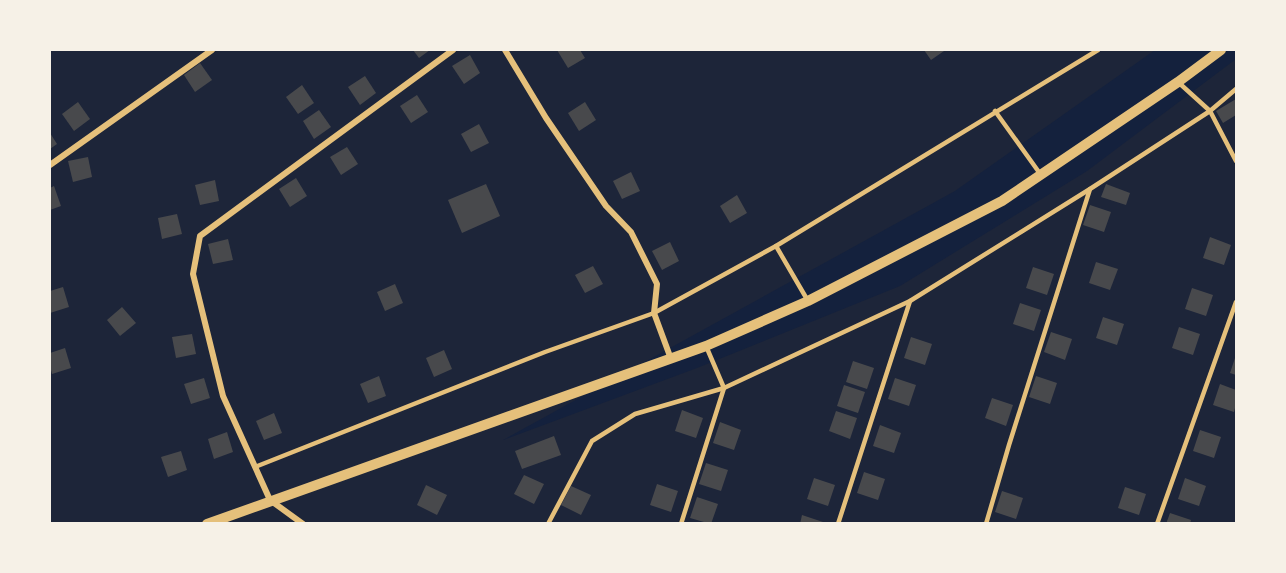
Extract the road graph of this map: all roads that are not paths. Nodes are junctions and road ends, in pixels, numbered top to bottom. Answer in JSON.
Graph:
{"nodes":[{"id":1,"x":212,"y":50,"type":"edge"},
{"id":2,"x":453,"y":50,"type":"edge"},
{"id":3,"x":505,"y":50,"type":"edge"},
{"id":4,"x":1098,"y":50,"type":"edge"},
{"id":5,"x":1220,"y":50,"type":"edge"},
{"id":6,"x":1178,"y":82,"type":"junction"},
{"id":7,"x":1236,"y":89,"type":"edge"},
{"id":8,"x":995,"y":111,"type":"junction"},
{"id":9,"x":1210,"y":111,"type":"junction"},
{"id":10,"x":1236,"y":161,"type":"edge"},
{"id":11,"x":50,"y":165,"type":"edge"},
{"id":12,"x":1041,"y":175,"type":"junction"},
{"id":13,"x":1090,"y":189,"type":"junction"},
{"id":14,"x":776,"y":246,"type":"junction"},
{"id":15,"x":808,"y":301,"type":"junction"},
{"id":16,"x":910,"y":301,"type":"junction"},
{"id":17,"x":1236,"y":302,"type":"edge"},
{"id":18,"x":654,"y":313,"type":"junction"},
{"id":19,"x":706,"y":346,"type":"junction"},
{"id":20,"x":670,"y":359,"type":"junction"},
{"id":21,"x":724,"y":388,"type":"junction"},
{"id":22,"x":255,"y":467,"type":"junction"},
{"id":23,"x":270,"y":500,"type":"junction"},
{"id":24,"x":207,"y":524,"type":"edge"},
{"id":25,"x":303,"y":524,"type":"edge"},
{"id":26,"x":548,"y":524,"type":"edge"},
{"id":27,"x":681,"y":524,"type":"edge"},
{"id":28,"x":838,"y":524,"type":"edge"},
{"id":29,"x":986,"y":524,"type":"edge"},
{"id":30,"x":1158,"y":524,"type":"edge"}],
"edges":[{"from":1,"to":11,"type":"street"},
{"from":2,"to":22,"type":"street"},
{"from":3,"to":18,"type":"street"},
{"from":4,"to":8,"type":"lane"},
{"from":5,"to":6,"type":"street"},
{"from":6,"to":9,"type":"lane"},
{"from":6,"to":12,"type":"street"},
{"from":7,"to":9,"type":"lane"},
{"from":8,"to":12,"type":"lane"},
{"from":8,"to":14,"type":"lane"},
{"from":9,"to":10,"type":"lane"},
{"from":9,"to":13,"type":"lane"},
{"from":12,"to":15,"type":"street"},
{"from":13,"to":16,"type":"lane"},
{"from":13,"to":29,"type":"lane"},
{"from":14,"to":15,"type":"lane"},
{"from":14,"to":18,"type":"lane"},
{"from":15,"to":19,"type":"street"},
{"from":16,"to":21,"type":"lane"},
{"from":16,"to":28,"type":"lane"},
{"from":17,"to":30,"type":"lane"},
{"from":18,"to":20,"type":"street"},
{"from":18,"to":22,"type":"lane"},
{"from":19,"to":20,"type":"street"},
{"from":19,"to":21,"type":"lane"},
{"from":20,"to":23,"type":"street"},
{"from":21,"to":26,"type":"lane"},
{"from":21,"to":27,"type":"lane"},
{"from":22,"to":23,"type":"street"},
{"from":23,"to":24,"type":"street"},
{"from":23,"to":25,"type":"street"}]}
